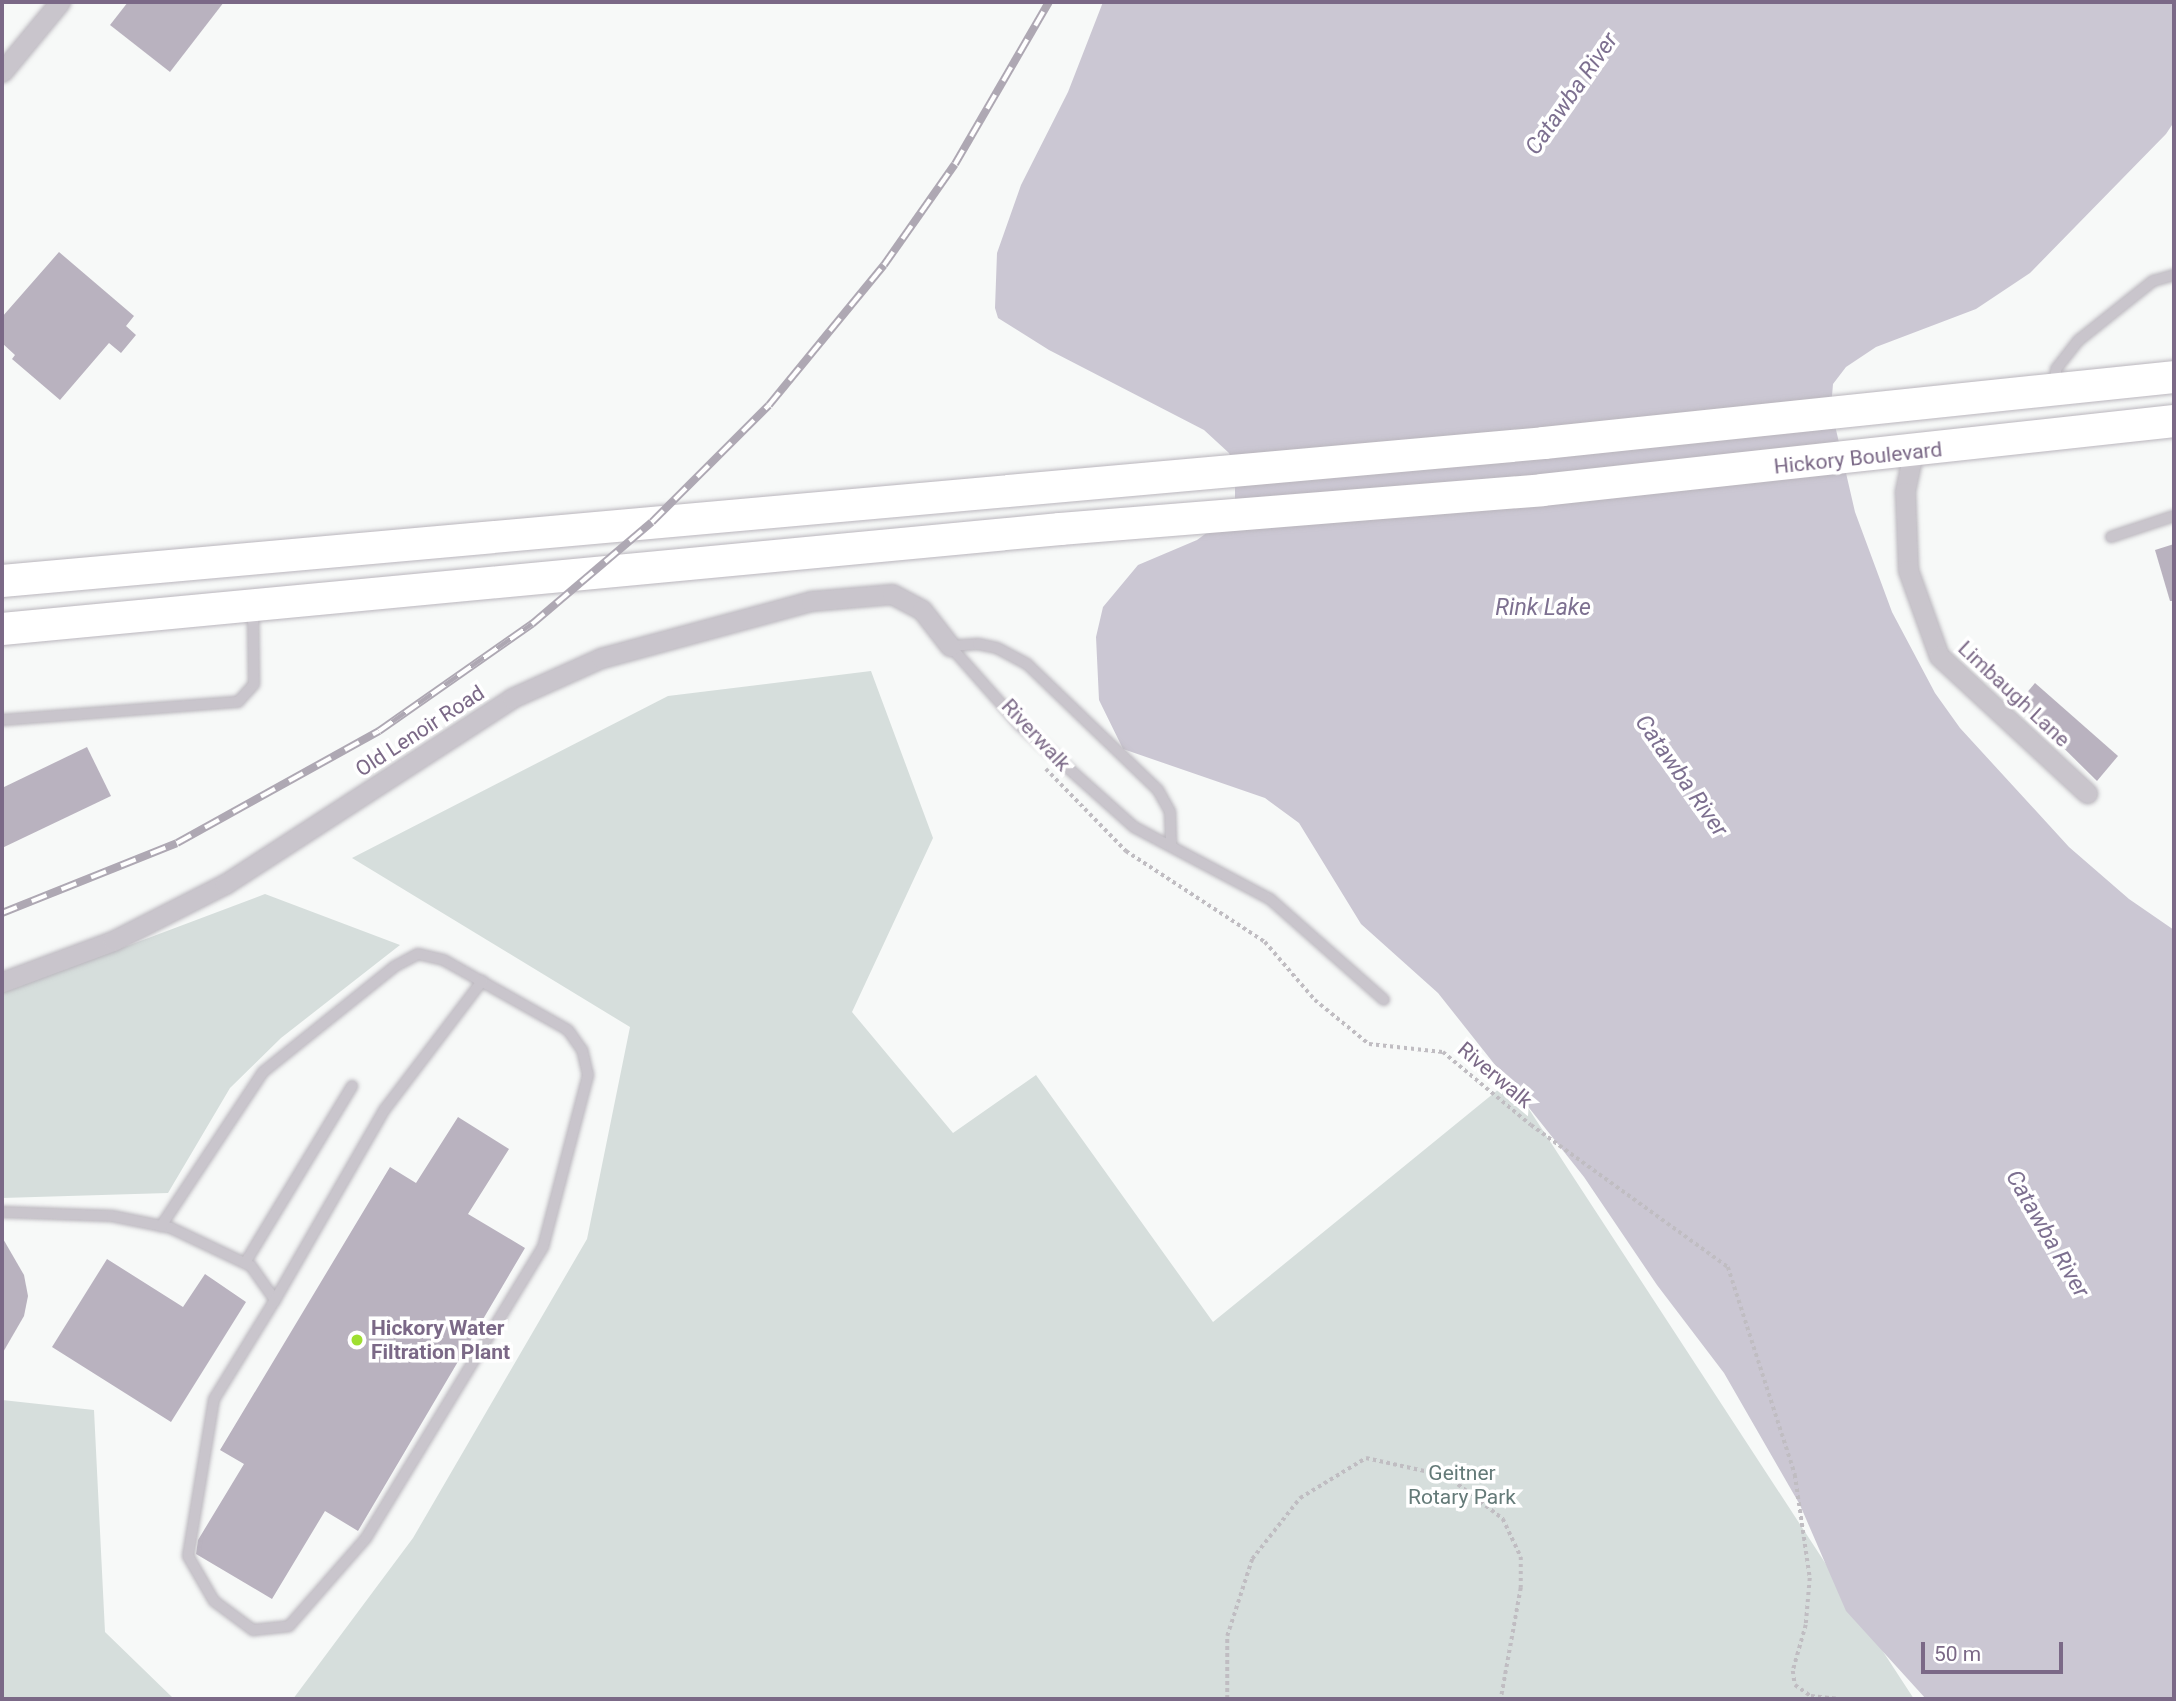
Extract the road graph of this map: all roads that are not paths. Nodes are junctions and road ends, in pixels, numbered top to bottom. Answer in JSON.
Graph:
{"nodes":[{"id":1,"x":61,"y":2,"type":"edge"},
{"id":2,"x":2,"y":72,"type":"edge"},
{"id":3,"x":2174,"y":275,"type":"edge"},
{"id":4,"x":2174,"y":377,"type":"edge"},
{"id":5,"x":2055,"y":390,"type":"junction"},
{"id":6,"x":2174,"y":421,"type":"edge"},
{"id":7,"x":1900,"y":454,"type":"junction"},
{"id":8,"x":2174,"y":516,"type":"edge"},
{"id":9,"x":2111,"y":537,"type":"dead end"},
{"id":10,"x":2,"y":580,"type":"edge"},
{"id":11,"x":253,"y":605,"type":"junction"},
{"id":12,"x":2,"y":629,"type":"edge"},
{"id":13,"x":950,"y":646,"type":"junction"},
{"id":14,"x":2,"y":720,"type":"edge"},
{"id":15,"x":2087,"y":793,"type":"dead end"},
{"id":16,"x":1171,"y":845,"type":"junction"},
{"id":17,"x":482,"y":981,"type":"junction"},
{"id":18,"x":2,"y":982,"type":"edge"},
{"id":19,"x":1384,"y":1000,"type":"dead end"},
{"id":20,"x":352,"y":1086,"type":"dead end"},
{"id":21,"x":2,"y":1212,"type":"edge"},
{"id":22,"x":161,"y":1226,"type":"junction"},
{"id":23,"x":245,"y":1263,"type":"junction"},
{"id":24,"x":275,"y":1300,"type":"junction"}],
"edges":[{"from":1,"to":2,"type":"street"},
{"from":3,"to":5,"type":"lane"},
{"from":4,"to":5,"type":"highway"},
{"from":5,"to":10,"type":"highway"},
{"from":6,"to":7,"type":"highway","name":"Hickory Boulevard"},
{"from":7,"to":11,"type":"highway","name":"Hickory Boulevard"},
{"from":7,"to":15,"type":"street","name":"Limbaugh Lane"},
{"from":8,"to":9,"type":"lane"},
{"from":11,"to":12,"type":"highway","name":"Hickory Boulevard"},
{"from":11,"to":14,"type":"lane"},
{"from":13,"to":16,"type":"lane"},
{"from":13,"to":16,"type":"lane"},
{"from":13,"to":18,"type":"street","name":"Old Lenoir Road"},
{"from":16,"to":19,"type":"lane"},
{"from":17,"to":22,"type":"lane"},
{"from":17,"to":24,"type":"lane"},
{"from":17,"to":24,"type":"lane"},
{"from":20,"to":23,"type":"lane"},
{"from":21,"to":22,"type":"lane"},
{"from":22,"to":23,"type":"lane"},
{"from":23,"to":24,"type":"lane"}]}
